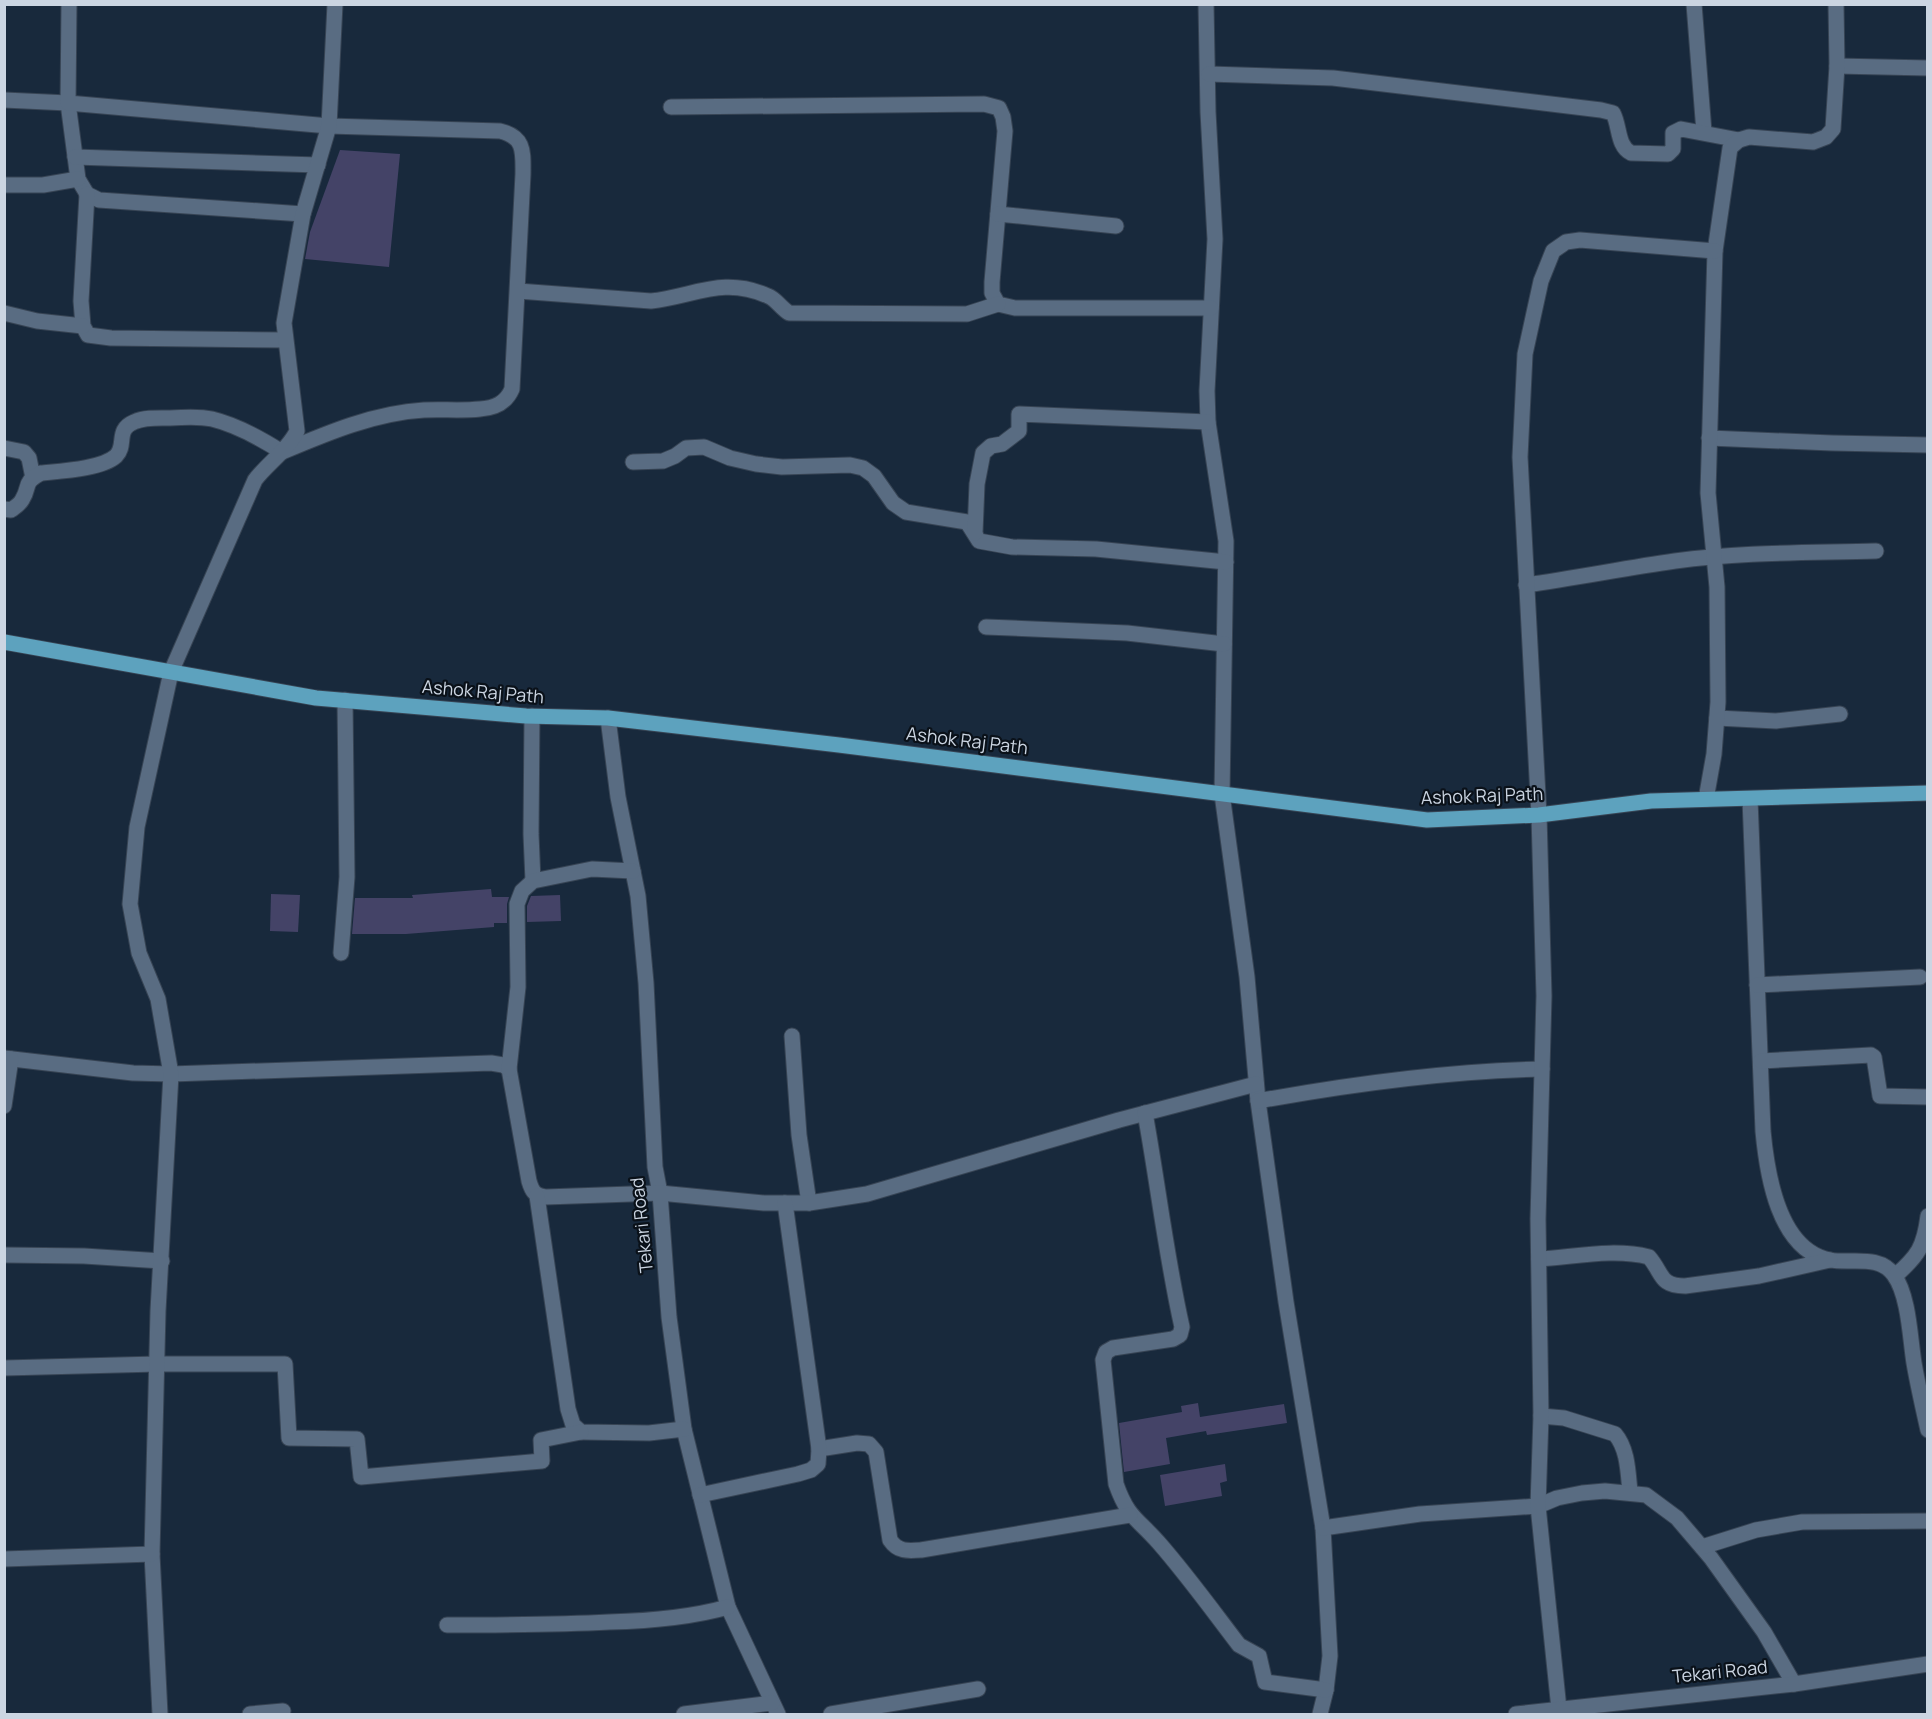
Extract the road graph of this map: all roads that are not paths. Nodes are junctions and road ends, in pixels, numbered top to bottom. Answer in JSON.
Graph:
{"nodes":[{"id":1,"x":69,"y":4,"type":"edge"},
{"id":2,"x":335,"y":4,"type":"edge"},
{"id":3,"x":1206,"y":4,"type":"edge"},
{"id":4,"x":1694,"y":4,"type":"edge"},
{"id":5,"x":1836,"y":4,"type":"edge"},
{"id":6,"x":1837,"y":66,"type":"junction"},
{"id":7,"x":1928,"y":68,"type":"edge"},
{"id":8,"x":1209,"y":74,"type":"junction"},
{"id":9,"x":4,"y":100,"type":"edge"},
{"id":10,"x":68,"y":102,"type":"junction"},
{"id":11,"x":671,"y":107,"type":"dead end"},
{"id":12,"x":329,"y":126,"type":"junction"},
{"id":13,"x":1704,"y":132,"type":"junction"},
{"id":14,"x":1739,"y":140,"type":"junction"},
{"id":15,"x":75,"y":157,"type":"junction"},
{"id":16,"x":318,"y":165,"type":"junction"},
{"id":17,"x":78,"y":179,"type":"junction"},
{"id":18,"x":4,"y":185,"type":"edge"},
{"id":19,"x":87,"y":194,"type":"junction"},
{"id":20,"x":303,"y":214,"type":"junction"},
{"id":21,"x":998,"y":214,"type":"junction"},
{"id":22,"x":1116,"y":226,"type":"dead end"},
{"id":23,"x":1715,"y":250,"type":"junction"},
{"id":24,"x":518,"y":291,"type":"junction"},
{"id":25,"x":998,"y":304,"type":"junction"},
{"id":26,"x":1211,"y":308,"type":"junction"},
{"id":27,"x":4,"y":313,"type":"edge"},
{"id":28,"x":83,"y":326,"type":"junction"},
{"id":29,"x":285,"y":340,"type":"junction"},
{"id":30,"x":1208,"y":422,"type":"junction"},
{"id":31,"x":1709,"y":438,"type":"junction"},
{"id":32,"x":1928,"y":445,"type":"edge"},
{"id":33,"x":4,"y":448,"type":"edge"},
{"id":34,"x":282,"y":452,"type":"junction"},
{"id":35,"x":633,"y":462,"type":"dead end"},
{"id":36,"x":33,"y":478,"type":"junction"},
{"id":37,"x":4,"y":509,"type":"edge"},
{"id":38,"x":975,"y":533,"type":"junction"},
{"id":39,"x":1876,"y":551,"type":"dead end"},
{"id":40,"x":1715,"y":557,"type":"junction"},
{"id":41,"x":1226,"y":562,"type":"junction"},
{"id":42,"x":1526,"y":585,"type":"junction"},
{"id":43,"x":986,"y":627,"type":"dead end"},
{"id":44,"x":4,"y":642,"type":"edge"},
{"id":45,"x":1224,"y":644,"type":"junction"},
{"id":46,"x":171,"y":672,"type":"junction"},
{"id":47,"x":345,"y":700,"type":"junction"},
{"id":48,"x":1840,"y":714,"type":"dead end"},
{"id":49,"x":532,"y":716,"type":"junction"},
{"id":50,"x":608,"y":718,"type":"junction"},
{"id":51,"x":1717,"y":718,"type":"junction"},
{"id":52,"x":1928,"y":793,"type":"edge"},
{"id":53,"x":1222,"y":794,"type":"junction"},
{"id":54,"x":1706,"y":799,"type":"junction"},
{"id":55,"x":1750,"y":799,"type":"junction"},
{"id":56,"x":1539,"y":815,"type":"junction"},
{"id":57,"x":633,"y":871,"type":"junction"},
{"id":58,"x":533,"y":881,"type":"junction"},
{"id":59,"x":341,"y":953,"type":"dead end"},
{"id":60,"x":1920,"y":977,"type":"dead end"},
{"id":61,"x":1757,"y":985,"type":"junction"},
{"id":62,"x":792,"y":1036,"type":"dead end"},
{"id":63,"x":8,"y":1058,"type":"edge"},
{"id":64,"x":1761,"y":1062,"type":"junction"},
{"id":65,"x":509,"y":1069,"type":"junction"},
{"id":66,"x":1542,"y":1069,"type":"junction"},
{"id":67,"x":171,"y":1074,"type":"junction"},
{"id":68,"x":1256,"y":1084,"type":"junction"},
{"id":69,"x":1928,"y":1097,"type":"edge"},
{"id":70,"x":1258,"y":1101,"type":"junction"},
{"id":71,"x":4,"y":1106,"type":"edge"},
{"id":72,"x":1145,"y":1113,"type":"junction"},
{"id":73,"x":660,"y":1193,"type":"junction"},
{"id":74,"x":537,"y":1196,"type":"junction"},
{"id":75,"x":784,"y":1203,"type":"junction"},
{"id":76,"x":808,"y":1203,"type":"junction"},
{"id":77,"x":1928,"y":1216,"type":"edge"},
{"id":78,"x":4,"y":1255,"type":"edge"},
{"id":79,"x":1539,"y":1259,"type":"junction"},
{"id":80,"x":1830,"y":1260,"type":"junction"},
{"id":81,"x":162,"y":1261,"type":"junction"},
{"id":82,"x":1895,"y":1276,"type":"junction"},
{"id":83,"x":1921,"y":1362,"type":"edge"},
{"id":84,"x":157,"y":1365,"type":"junction"},
{"id":85,"x":4,"y":1368,"type":"edge"},
{"id":86,"x":1541,"y":1416,"type":"junction"},
{"id":87,"x":684,"y":1429,"type":"junction"},
{"id":88,"x":1928,"y":1430,"type":"edge"},
{"id":89,"x":581,"y":1432,"type":"junction"},
{"id":90,"x":819,"y":1449,"type":"junction"},
{"id":91,"x":1630,"y":1492,"type":"junction"},
{"id":92,"x":700,"y":1495,"type":"junction"},
{"id":93,"x":1538,"y":1506,"type":"junction"},
{"id":94,"x":1130,"y":1515,"type":"junction"},
{"id":95,"x":1928,"y":1521,"type":"edge"},
{"id":96,"x":1323,"y":1528,"type":"junction"},
{"id":97,"x":1702,"y":1547,"type":"junction"},
{"id":98,"x":152,"y":1554,"type":"junction"},
{"id":99,"x":4,"y":1559,"type":"edge"},
{"id":100,"x":728,"y":1607,"type":"junction"},
{"id":101,"x":447,"y":1625,"type":"dead end"},
{"id":102,"x":1928,"y":1664,"type":"edge"},
{"id":103,"x":1794,"y":1684,"type":"junction"},
{"id":104,"x":978,"y":1689,"type":"dead end"},
{"id":105,"x":1326,"y":1690,"type":"junction"},
{"id":106,"x":775,"y":1709,"type":"edge"},
{"id":107,"x":1559,"y":1709,"type":"junction"},
{"id":108,"x":283,"y":1711,"type":"dead end"},
{"id":109,"x":160,"y":1714,"type":"edge"},
{"id":110,"x":250,"y":1714,"type":"edge"},
{"id":111,"x":684,"y":1714,"type":"edge"},
{"id":112,"x":831,"y":1714,"type":"edge"},
{"id":113,"x":1320,"y":1714,"type":"edge"},
{"id":114,"x":1516,"y":1714,"type":"edge"}],
"edges":[{"from":1,"to":10,"type":"street"},
{"from":2,"to":12,"type":"street"},
{"from":3,"to":8,"type":"street"},
{"from":4,"to":13,"type":"street"},
{"from":5,"to":6,"type":"street"},
{"from":6,"to":7,"type":"street"},
{"from":6,"to":14,"type":"street"},
{"from":8,"to":13,"type":"street"},
{"from":8,"to":26,"type":"street"},
{"from":9,"to":10,"type":"street"},
{"from":10,"to":12,"type":"street"},
{"from":10,"to":15,"type":"street"},
{"from":11,"to":21,"type":"street"},
{"from":12,"to":16,"type":"street"},
{"from":12,"to":24,"type":"street"},
{"from":13,"to":14,"type":"street"},
{"from":14,"to":23,"type":"street"},
{"from":15,"to":16,"type":"street"},
{"from":15,"to":17,"type":"street"},
{"from":16,"to":20,"type":"street"},
{"from":17,"to":18,"type":"street"},
{"from":17,"to":19,"type":"street"},
{"from":19,"to":20,"type":"street"},
{"from":19,"to":28,"type":"street"},
{"from":20,"to":29,"type":"street"},
{"from":21,"to":22,"type":"street"},
{"from":21,"to":25,"type":"street"},
{"from":23,"to":31,"type":"street"},
{"from":23,"to":42,"type":"street"},
{"from":24,"to":25,"type":"street"},
{"from":24,"to":34,"type":"street"},
{"from":25,"to":26,"type":"street"},
{"from":26,"to":30,"type":"street"},
{"from":27,"to":28,"type":"street"},
{"from":28,"to":29,"type":"street"},
{"from":29,"to":34,"type":"street"},
{"from":30,"to":38,"type":"street"},
{"from":30,"to":41,"type":"street"},
{"from":31,"to":32,"type":"street"},
{"from":31,"to":40,"type":"street"},
{"from":33,"to":36,"type":"street"},
{"from":34,"to":36,"type":"street"},
{"from":34,"to":46,"type":"street"},
{"from":35,"to":38,"type":"street"},
{"from":36,"to":37,"type":"street"},
{"from":38,"to":41,"type":"street"},
{"from":39,"to":40,"type":"street"},
{"from":40,"to":42,"type":"street"},
{"from":40,"to":51,"type":"street"},
{"from":41,"to":45,"type":"street"},
{"from":42,"to":56,"type":"street"},
{"from":43,"to":45,"type":"street"},
{"from":44,"to":46,"type":"main road","name":"Ashok Raj Path"},
{"from":45,"to":53,"type":"street"},
{"from":46,"to":47,"type":"main road","name":"Ashok Raj Path"},
{"from":46,"to":67,"type":"street"},
{"from":47,"to":49,"type":"main road","name":"Ashok Raj Path"},
{"from":47,"to":59,"type":"street"},
{"from":48,"to":51,"type":"street"},
{"from":49,"to":50,"type":"main road","name":"Ashok Raj Path"},
{"from":49,"to":58,"type":"street"},
{"from":50,"to":53,"type":"main road","name":"Ashok Raj Path"},
{"from":50,"to":57,"type":"street","name":"Tekari Road"},
{"from":51,"to":54,"type":"street"},
{"from":52,"to":55,"type":"main road","name":"Ashok Raj Path"},
{"from":53,"to":56,"type":"main road","name":"Ashok Raj Path"},
{"from":53,"to":68,"type":"street"},
{"from":54,"to":55,"type":"main road","name":"Ashok Raj Path"},
{"from":54,"to":56,"type":"main road","name":"Ashok Raj Path"},
{"from":55,"to":61,"type":"street"},
{"from":56,"to":66,"type":"street"},
{"from":57,"to":58,"type":"street"},
{"from":57,"to":73,"type":"street","name":"Tekari Road"},
{"from":58,"to":65,"type":"street"},
{"from":60,"to":61,"type":"street"},
{"from":61,"to":64,"type":"street"},
{"from":62,"to":76,"type":"street"},
{"from":63,"to":67,"type":"street"},
{"from":63,"to":71,"type":"street"},
{"from":64,"to":69,"type":"street"},
{"from":64,"to":80,"type":"street"},
{"from":65,"to":67,"type":"street"},
{"from":65,"to":74,"type":"street"},
{"from":66,"to":70,"type":"street"},
{"from":66,"to":79,"type":"street"},
{"from":67,"to":81,"type":"street"},
{"from":68,"to":70,"type":"street"},
{"from":68,"to":72,"type":"street"},
{"from":70,"to":96,"type":"street"},
{"from":72,"to":76,"type":"street"},
{"from":72,"to":94,"type":"street"},
{"from":73,"to":74,"type":"street"},
{"from":73,"to":75,"type":"street"},
{"from":73,"to":87,"type":"street","name":"Tekari Road"},
{"from":74,"to":89,"type":"street"},
{"from":75,"to":76,"type":"street"},
{"from":75,"to":90,"type":"street"},
{"from":77,"to":82,"type":"street"},
{"from":78,"to":81,"type":"street"},
{"from":79,"to":80,"type":"street"},
{"from":79,"to":86,"type":"street"},
{"from":80,"to":82,"type":"street"},
{"from":81,"to":84,"type":"street"},
{"from":82,"to":83,"type":"street"},
{"from":83,"to":88,"type":"street"},
{"from":84,"to":85,"type":"street"},
{"from":84,"to":89,"type":"street"},
{"from":84,"to":98,"type":"street"},
{"from":86,"to":91,"type":"street"},
{"from":86,"to":93,"type":"street"},
{"from":87,"to":89,"type":"street"},
{"from":87,"to":92,"type":"street","name":"Tekari Road"},
{"from":90,"to":92,"type":"street"},
{"from":90,"to":94,"type":"street"},
{"from":91,"to":93,"type":"street"},
{"from":91,"to":97,"type":"street"},
{"from":92,"to":100,"type":"street","name":"Tekari Road"},
{"from":93,"to":96,"type":"street"},
{"from":93,"to":107,"type":"street"},
{"from":94,"to":105,"type":"street"},
{"from":95,"to":97,"type":"street"},
{"from":96,"to":105,"type":"street"},
{"from":97,"to":103,"type":"street"},
{"from":98,"to":99,"type":"street"},
{"from":98,"to":109,"type":"street"},
{"from":100,"to":101,"type":"street"},
{"from":100,"to":106,"type":"street","name":"Tekari Road"},
{"from":102,"to":103,"type":"street","name":"Tekari Road"},
{"from":103,"to":107,"type":"street","name":"Tekari Road"},
{"from":104,"to":112,"type":"street"},
{"from":105,"to":113,"type":"street"},
{"from":106,"to":111,"type":"street"},
{"from":107,"to":114,"type":"street","name":"Tekari Road"},
{"from":108,"to":110,"type":"street"}]}
